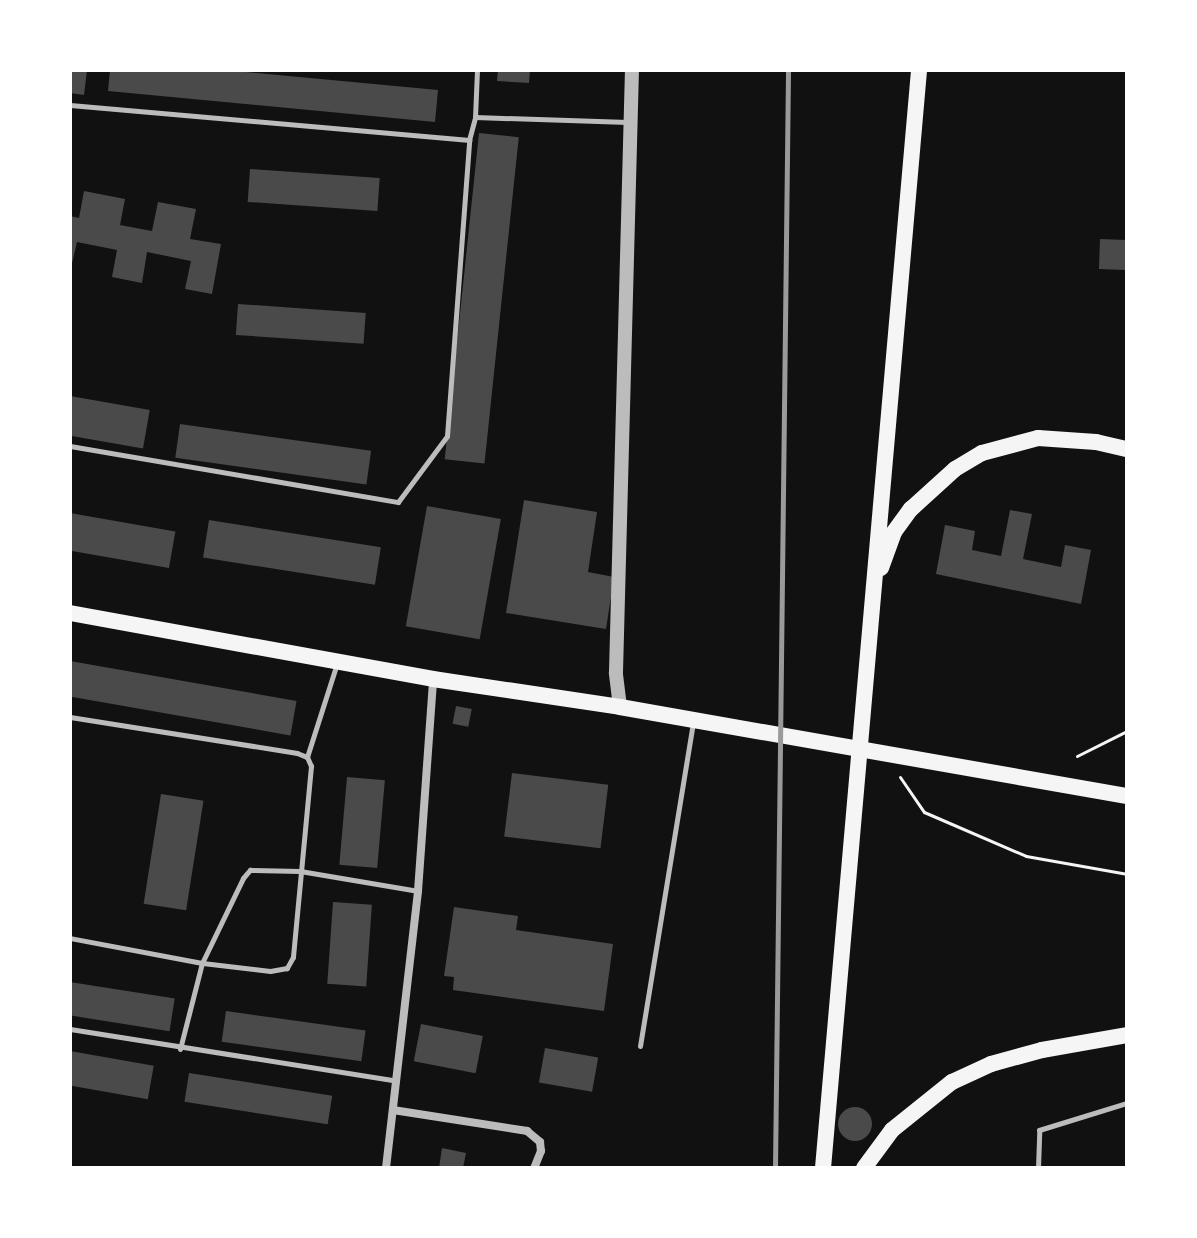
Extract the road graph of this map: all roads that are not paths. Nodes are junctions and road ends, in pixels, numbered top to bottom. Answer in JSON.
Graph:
{"nodes":[{"id":1,"x":477,"y":70,"type":"edge"},
{"id":2,"x":632,"y":70,"type":"edge"},
{"id":3,"x":919,"y":70,"type":"edge"},
{"id":4,"x":70,"y":105,"type":"edge"},
{"id":5,"x":475,"y":117,"type":"junction"},
{"id":6,"x":631,"y":122,"type":"junction"},
{"id":7,"x":469,"y":140,"type":"junction"},
{"id":8,"x":70,"y":446,"type":"edge"},
{"id":9,"x":1127,"y":449,"type":"edge"},
{"id":10,"x":872,"y":600,"type":"junction"},
{"id":11,"x":70,"y":613,"type":"edge"},
{"id":12,"x":338,"y":662,"type":"junction"},
{"id":13,"x":433,"y":679,"type":"junction"},
{"id":14,"x":620,"y":707,"type":"junction"},
{"id":15,"x":70,"y":717,"type":"edge"},
{"id":16,"x":693,"y":721,"type":"junction"},
{"id":17,"x":307,"y":757,"type":"junction"},
{"id":18,"x":1127,"y":796,"type":"edge"},
{"id":19,"x":300,"y":871,"type":"junction"},
{"id":20,"x":418,"y":891,"type":"junction"},
{"id":21,"x":70,"y":938,"type":"edge"},
{"id":22,"x":202,"y":963,"type":"junction"},
{"id":23,"x":70,"y":1029,"type":"edge"},
{"id":24,"x":1127,"y":1035,"type":"edge"},
{"id":25,"x":640,"y":1046,"type":"dead end"},
{"id":26,"x":180,"y":1049,"type":"junction"},
{"id":27,"x":398,"y":1081,"type":"junction"},
{"id":28,"x":1127,"y":1103,"type":"edge"},
{"id":29,"x":393,"y":1110,"type":"junction"},
{"id":30,"x":386,"y":1168,"type":"edge"},
{"id":31,"x":534,"y":1168,"type":"edge"},
{"id":32,"x":823,"y":1168,"type":"edge"},
{"id":33,"x":864,"y":1168,"type":"edge"},
{"id":34,"x":1038,"y":1168,"type":"edge"}],
"edges":[{"from":1,"to":5,"type":"lane"},
{"from":2,"to":6,"type":"street"},
{"from":3,"to":10,"type":"main road"},
{"from":4,"to":7,"type":"lane"},
{"from":5,"to":6,"type":"lane"},
{"from":5,"to":7,"type":"lane"},
{"from":6,"to":14,"type":"street"},
{"from":7,"to":8,"type":"lane"},
{"from":9,"to":10,"type":"main road"},
{"from":10,"to":32,"type":"main road"},
{"from":11,"to":12,"type":"main road"},
{"from":12,"to":13,"type":"main road"},
{"from":12,"to":17,"type":"lane"},
{"from":13,"to":14,"type":"main road"},
{"from":13,"to":20,"type":"street"},
{"from":14,"to":16,"type":"main road"},
{"from":15,"to":17,"type":"lane"},
{"from":16,"to":18,"type":"main road"},
{"from":16,"to":25,"type":"lane"},
{"from":17,"to":19,"type":"lane"},
{"from":19,"to":20,"type":"lane"},
{"from":19,"to":22,"type":"lane"},
{"from":19,"to":22,"type":"lane"},
{"from":20,"to":27,"type":"street"},
{"from":21,"to":22,"type":"lane"},
{"from":22,"to":26,"type":"lane"},
{"from":23,"to":26,"type":"lane"},
{"from":24,"to":33,"type":"main road"},
{"from":26,"to":27,"type":"lane"},
{"from":27,"to":29,"type":"street"},
{"from":28,"to":34,"type":"lane"},
{"from":29,"to":30,"type":"street"},
{"from":29,"to":31,"type":"street"}]}
